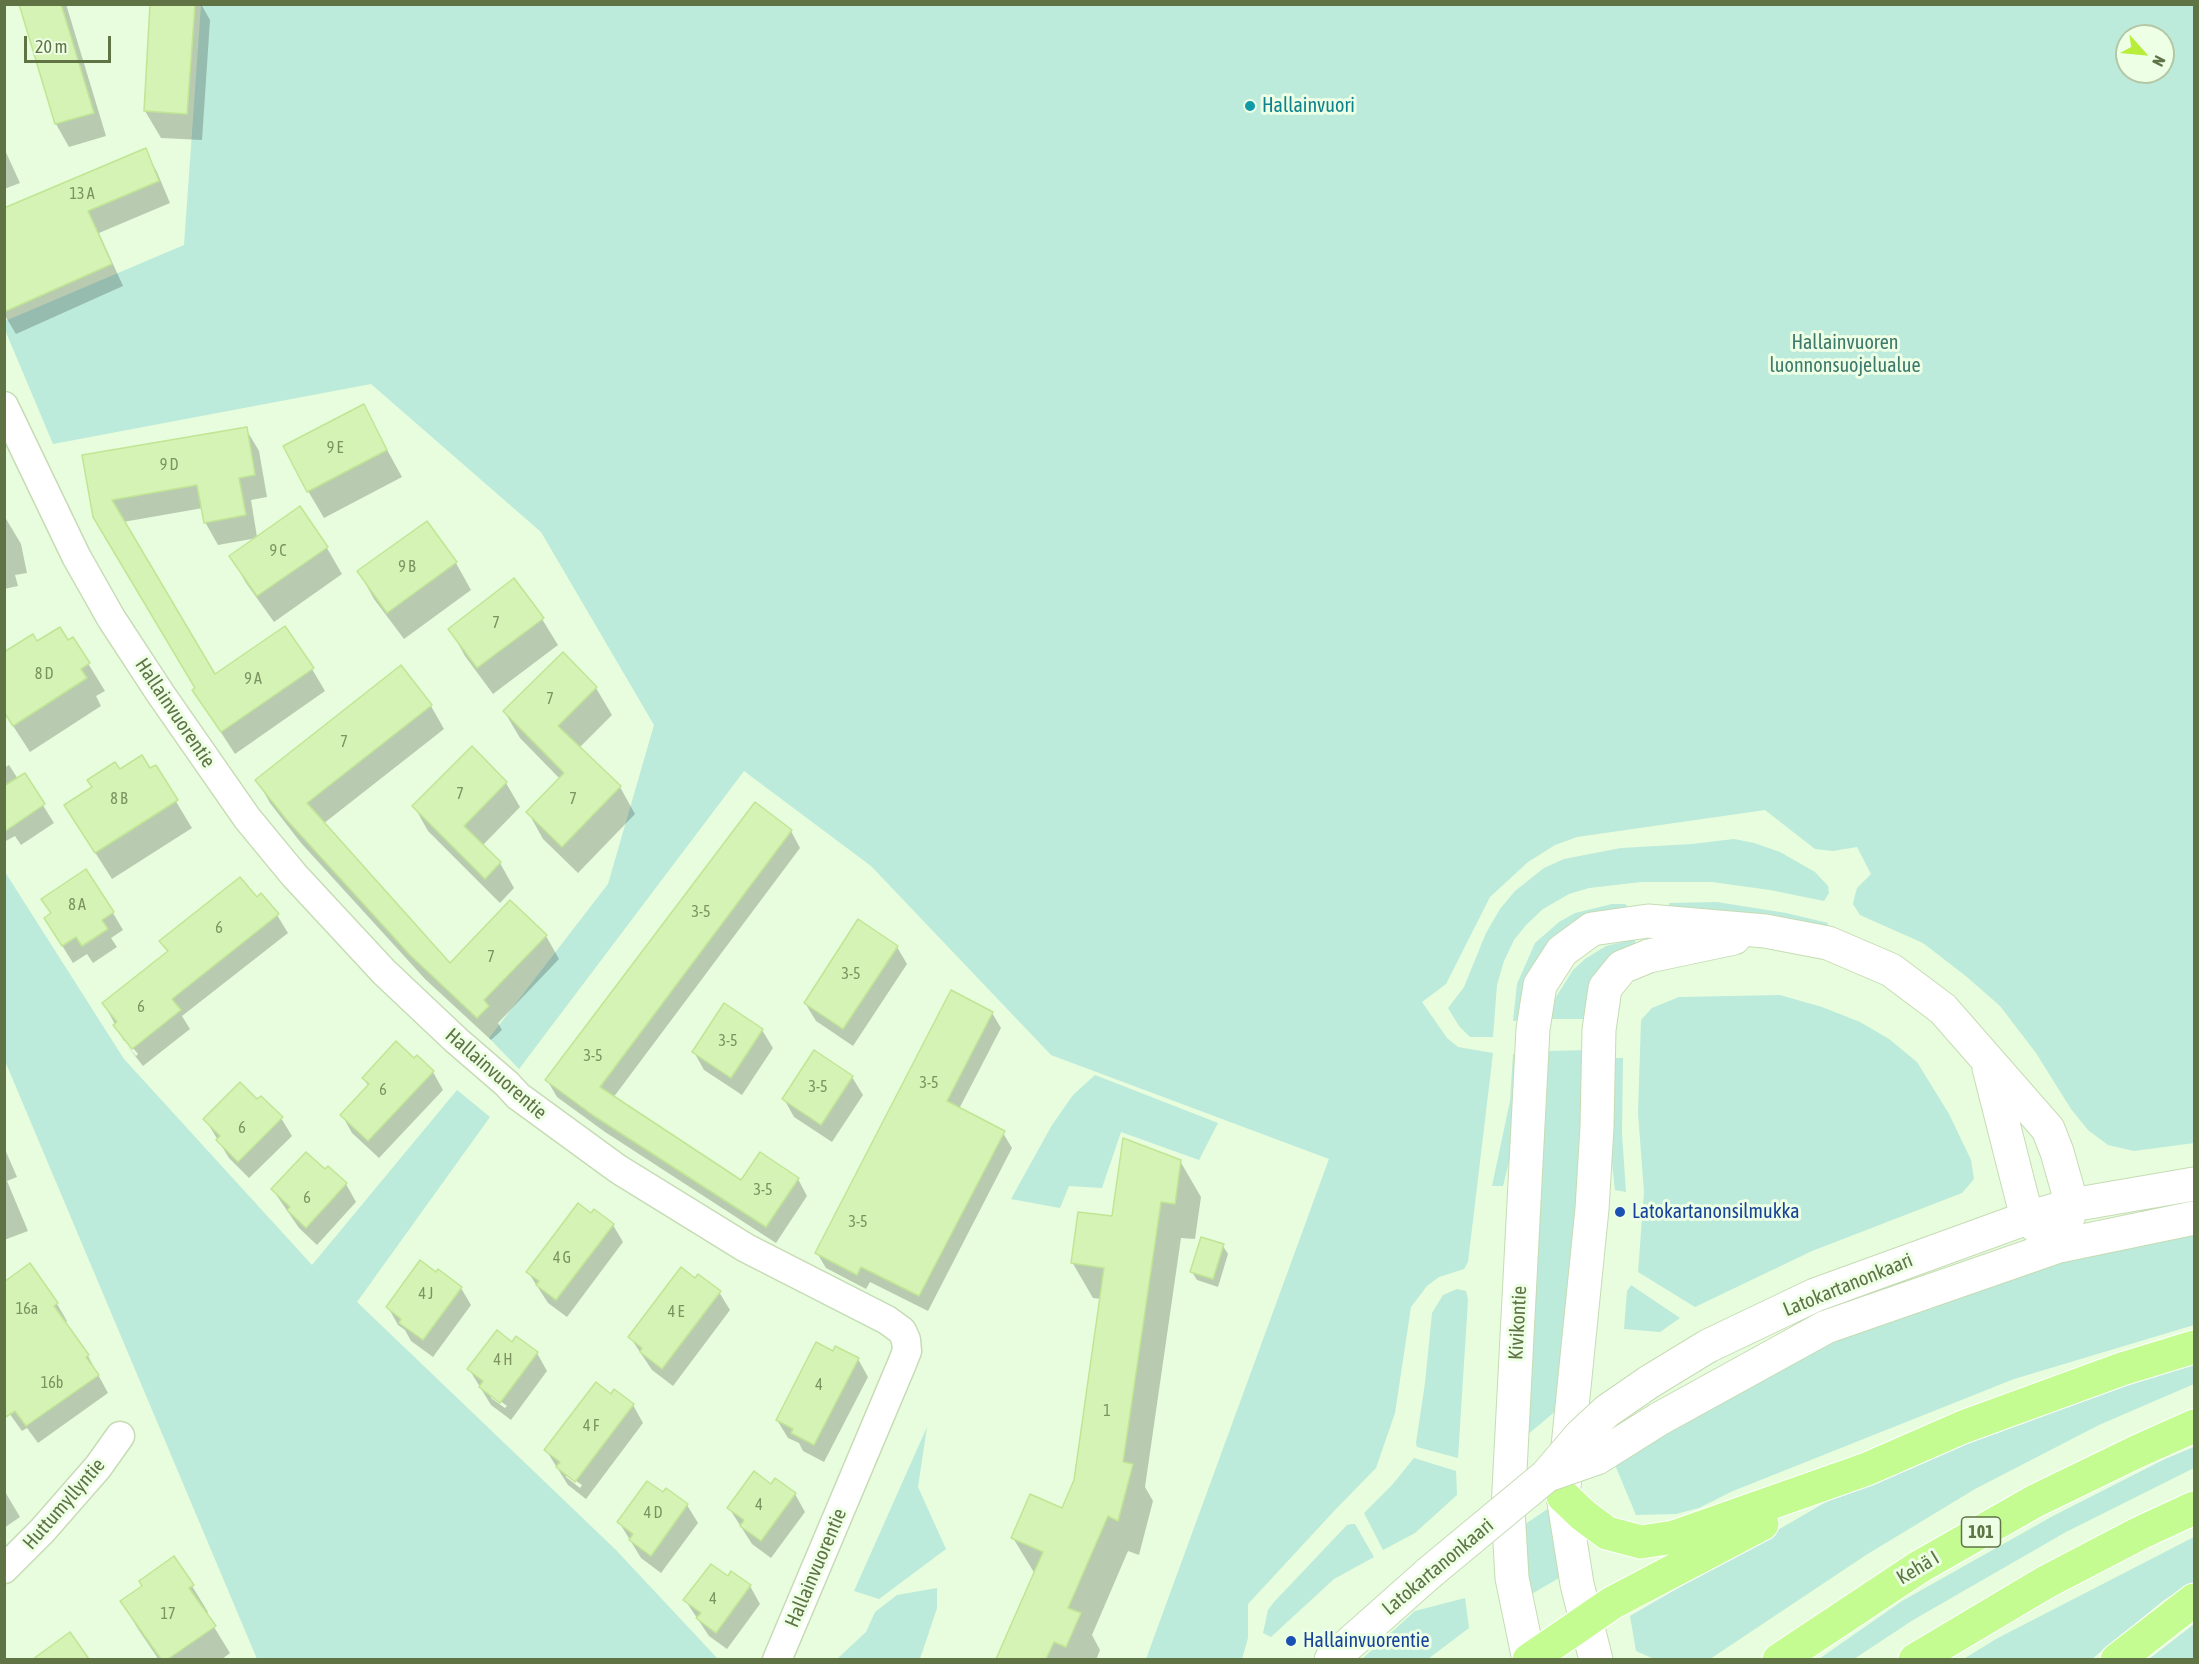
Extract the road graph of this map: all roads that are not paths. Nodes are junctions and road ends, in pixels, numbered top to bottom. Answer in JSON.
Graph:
{"nodes":[{"id":1,"x":6,"y":414,"type":"edge"},
{"id":2,"x":1765,"y":931,"type":"junction"},
{"id":3,"x":1987,"y":1060,"type":"junction"},
{"id":4,"x":2194,"y":1184,"type":"edge"},
{"id":5,"x":2072,"y":1205,"type":"junction"},
{"id":6,"x":2027,"y":1218,"type":"junction"},
{"id":7,"x":2194,"y":1218,"type":"edge"},
{"id":8,"x":2059,"y":1246,"type":"junction"},
{"id":9,"x":2194,"y":1347,"type":"edge"},
{"id":10,"x":2194,"y":1426,"type":"edge"},
{"id":11,"x":120,"y":1436,"type":"dead end"},
{"id":12,"x":1867,"y":1469,"type":"junction"},
{"id":13,"x":1555,"y":1486,"type":"junction"},
{"id":14,"x":2194,"y":1508,"type":"edge"},
{"id":15,"x":4,"y":1569,"type":"edge"},
{"id":16,"x":2194,"y":1600,"type":"edge"},
{"id":17,"x":1584,"y":1620,"type":"junction"},
{"id":18,"x":777,"y":1659,"type":"edge"},
{"id":19,"x":1331,"y":1659,"type":"edge"},
{"id":20,"x":1529,"y":1659,"type":"edge"},
{"id":21,"x":1596,"y":1659,"type":"edge"},
{"id":22,"x":1779,"y":1659,"type":"edge"},
{"id":23,"x":1915,"y":1659,"type":"edge"},
{"id":24,"x":2117,"y":1659,"type":"edge"}],
"edges":[{"from":1,"to":18,"type":"street","name":"Hallainvuorentie"},
{"from":2,"to":3,"type":"street"},
{"from":2,"to":13,"type":"street"},
{"from":2,"to":20,"type":"street","name":"Kivikontie"},
{"from":3,"to":5,"type":"street"},
{"from":3,"to":6,"type":"street"},
{"from":4,"to":5,"type":"street","name":"Latokartanonkaari"},
{"from":5,"to":6,"type":"street","name":"Latokartanonkaari"},
{"from":5,"to":8,"type":"street"},
{"from":6,"to":8,"type":"street"},
{"from":6,"to":13,"type":"street","name":"Latokartanonkaari","bridge":true},
{"from":7,"to":8,"type":"street","name":"Latokartanonkaari"},
{"from":8,"to":13,"type":"street","name":"Latokartanonkaari","bridge":true},
{"from":9,"to":12,"type":"highway"},
{"from":10,"to":22,"type":"highway","name":"Kehä I","number":"101"},
{"from":11,"to":15,"type":"street","name":"Huttumyllyntie"},
{"from":12,"to":13,"type":"highway"},
{"from":12,"to":17,"type":"highway"},
{"from":13,"to":17,"type":"street"},
{"from":13,"to":19,"type":"street","name":"Latokartanonkaari","bridge":true},
{"from":14,"to":23,"type":"highway"},
{"from":16,"to":24,"type":"highway"},
{"from":17,"to":20,"type":"highway"},
{"from":17,"to":21,"type":"street"}]}
